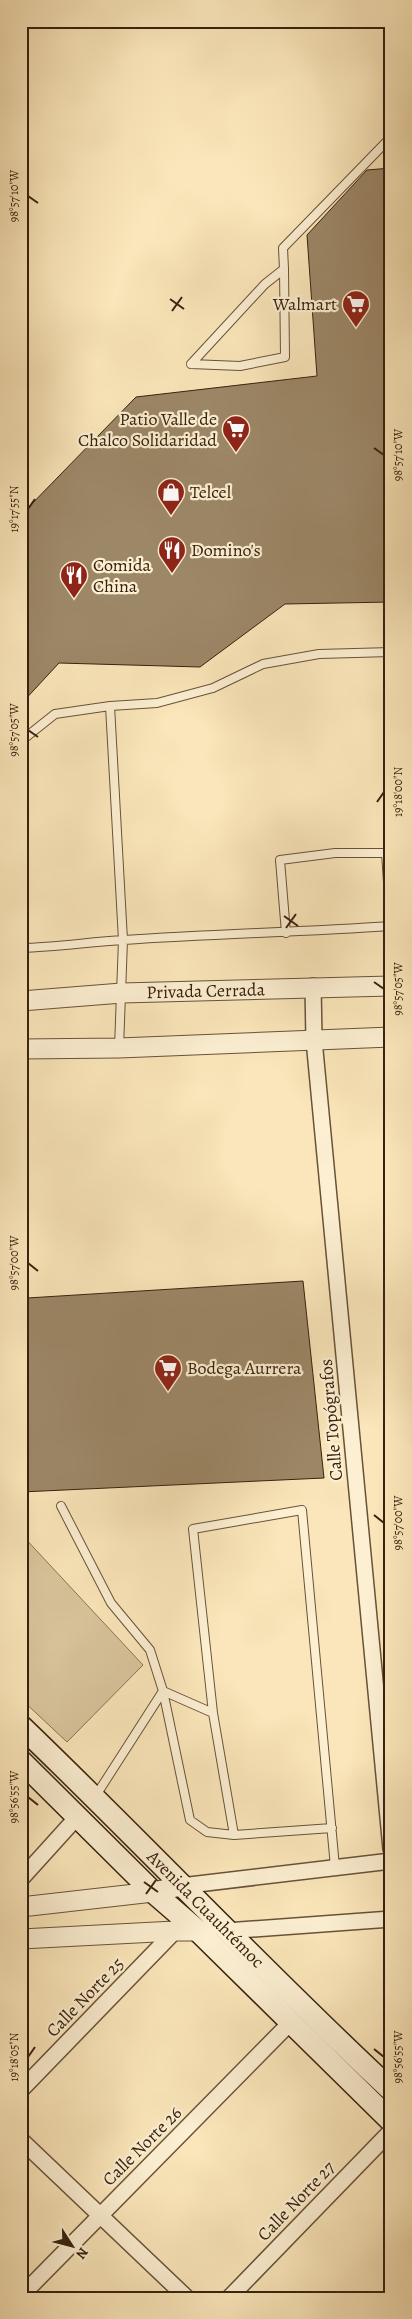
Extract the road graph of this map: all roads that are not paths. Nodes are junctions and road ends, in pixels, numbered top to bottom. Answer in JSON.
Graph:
{"nodes":[{"id":1,"x":391,"y":137,"type":"edge"},
{"id":2,"x":284,"y":269,"type":"junction"},
{"id":3,"x":391,"y":652,"type":"edge"},
{"id":4,"x":110,"y":706,"type":"junction"},
{"id":5,"x":21,"y":741,"type":"edge"},
{"id":6,"x":286,"y":933,"type":"junction"},
{"id":7,"x":123,"y":940,"type":"junction"},
{"id":8,"x":21,"y":948,"type":"edge"},
{"id":9,"x":313,"y":986,"type":"junction"},
{"id":10,"x":391,"y":986,"type":"edge"},
{"id":11,"x":122,"y":992,"type":"junction"},
{"id":12,"x":21,"y":1001,"type":"edge"},
{"id":13,"x":391,"y":1037,"type":"edge"},
{"id":14,"x":314,"y":1040,"type":"junction"},
{"id":15,"x":119,"y":1048,"type":"junction"},
{"id":16,"x":21,"y":1050,"type":"edge"},
{"id":17,"x":61,"y":1506,"type":"dead end"},
{"id":18,"x":162,"y":1691,"type":"junction"},
{"id":19,"x":213,"y":1713,"type":"junction"},
{"id":20,"x":21,"y":1726,"type":"edge"},
{"id":21,"x":21,"y":1761,"type":"edge"},
{"id":22,"x":95,"y":1797,"type":"junction"},
{"id":23,"x":78,"y":1816,"type":"junction"},
{"id":24,"x":332,"y":1828,"type":"junction"},
{"id":25,"x":234,"y":1835,"type":"junction"},
{"id":26,"x":391,"y":1849,"type":"edge"},
{"id":27,"x":391,"y":1861,"type":"edge"},
{"id":28,"x":335,"y":1867,"type":"junction"},
{"id":29,"x":21,"y":1878,"type":"edge"},
{"id":30,"x":181,"y":1886,"type":"junction"},
{"id":31,"x":153,"y":1892,"type":"junction"},
{"id":32,"x":21,"y":1907,"type":"edge"},
{"id":33,"x":391,"y":1919,"type":"edge"},
{"id":34,"x":175,"y":1931,"type":"junction"},
{"id":35,"x":198,"y":1931,"type":"junction"},
{"id":36,"x":226,"y":1931,"type":"junction"},
{"id":37,"x":21,"y":1940,"type":"edge"},
{"id":38,"x":290,"y":2023,"type":"junction"},
{"id":39,"x":21,"y":2090,"type":"edge"},
{"id":40,"x":391,"y":2090,"type":"edge"},
{"id":41,"x":391,"y":2121,"type":"edge"},
{"id":42,"x":391,"y":2131,"type":"edge"},
{"id":43,"x":21,"y":2140,"type":"edge"},
{"id":44,"x":100,"y":2215,"type":"junction"},
{"id":45,"x":21,"y":2296,"type":"edge"},
{"id":46,"x":187,"y":2298,"type":"edge"},
{"id":47,"x":229,"y":2298,"type":"edge"}],
"edges":[{"from":1,"to":2,"type":"lane"},
{"from":2,"to":2,"type":"lane"},
{"from":3,"to":4,"type":"lane"},
{"from":4,"to":5,"type":"lane"},
{"from":4,"to":7,"type":"lane"},
{"from":6,"to":6,"type":"lane"},
{"from":6,"to":7,"type":"lane"},
{"from":7,"to":8,"type":"lane"},
{"from":7,"to":11,"type":"lane"},
{"from":9,"to":10,"type":"street","name":"Privada Cerrada"},
{"from":9,"to":11,"type":"street","name":"Privada Cerrada"},
{"from":9,"to":14,"type":"street","name":"Calle Topógrafos"},
{"from":11,"to":12,"type":"street","name":"Privada Cerrada"},
{"from":11,"to":15,"type":"lane"},
{"from":13,"to":14,"type":"street"},
{"from":14,"to":15,"type":"street"},
{"from":14,"to":26,"type":"street","name":"Calle Topógrafos"},
{"from":15,"to":16,"type":"street"},
{"from":17,"to":18,"type":"lane"},
{"from":18,"to":19,"type":"lane"},
{"from":18,"to":22,"type":"lane"},
{"from":18,"to":25,"type":"lane"},
{"from":19,"to":24,"type":"lane"},
{"from":19,"to":25,"type":"lane"},
{"from":20,"to":22,"type":"main road","name":"Avenida Cuauhtémoc"},
{"from":21,"to":23,"type":"main road","name":"Avenida Cuauhtémoc"},
{"from":22,"to":30,"type":"main road","name":"Avenida Cuauhtémoc"},
{"from":23,"to":29,"type":"street"},
{"from":23,"to":31,"type":"main road","name":"Avenida Cuauhtémoc"},
{"from":24,"to":25,"type":"lane"},
{"from":24,"to":28,"type":"lane"},
{"from":27,"to":28,"type":"street"},
{"from":28,"to":30,"type":"street"},
{"from":30,"to":31,"type":"street"},
{"from":30,"to":36,"type":"main road","name":"Avenida Cuauhtémoc"},
{"from":31,"to":32,"type":"street"},
{"from":31,"to":35,"type":"main road","name":"Avenida Cuauhtémoc"},
{"from":33,"to":36,"type":"street"},
{"from":34,"to":35,"type":"street"},
{"from":34,"to":37,"type":"street"},
{"from":34,"to":39,"type":"street","name":"Calle Norte 25"},
{"from":35,"to":36,"type":"street"},
{"from":35,"to":38,"type":"main road","name":"Avenida Cuauhtémoc"},
{"from":36,"to":40,"type":"main road","name":"Avenida Cuauhtémoc"},
{"from":38,"to":41,"type":"main road","name":"Avenida Cuauhtémoc"},
{"from":38,"to":44,"type":"street","name":"Calle Norte 26"},
{"from":42,"to":47,"type":"street","name":"Calle Norte 27"},
{"from":43,"to":44,"type":"street"},
{"from":44,"to":45,"type":"street","name":"Calle Norte 26"},
{"from":44,"to":46,"type":"street"}]}
